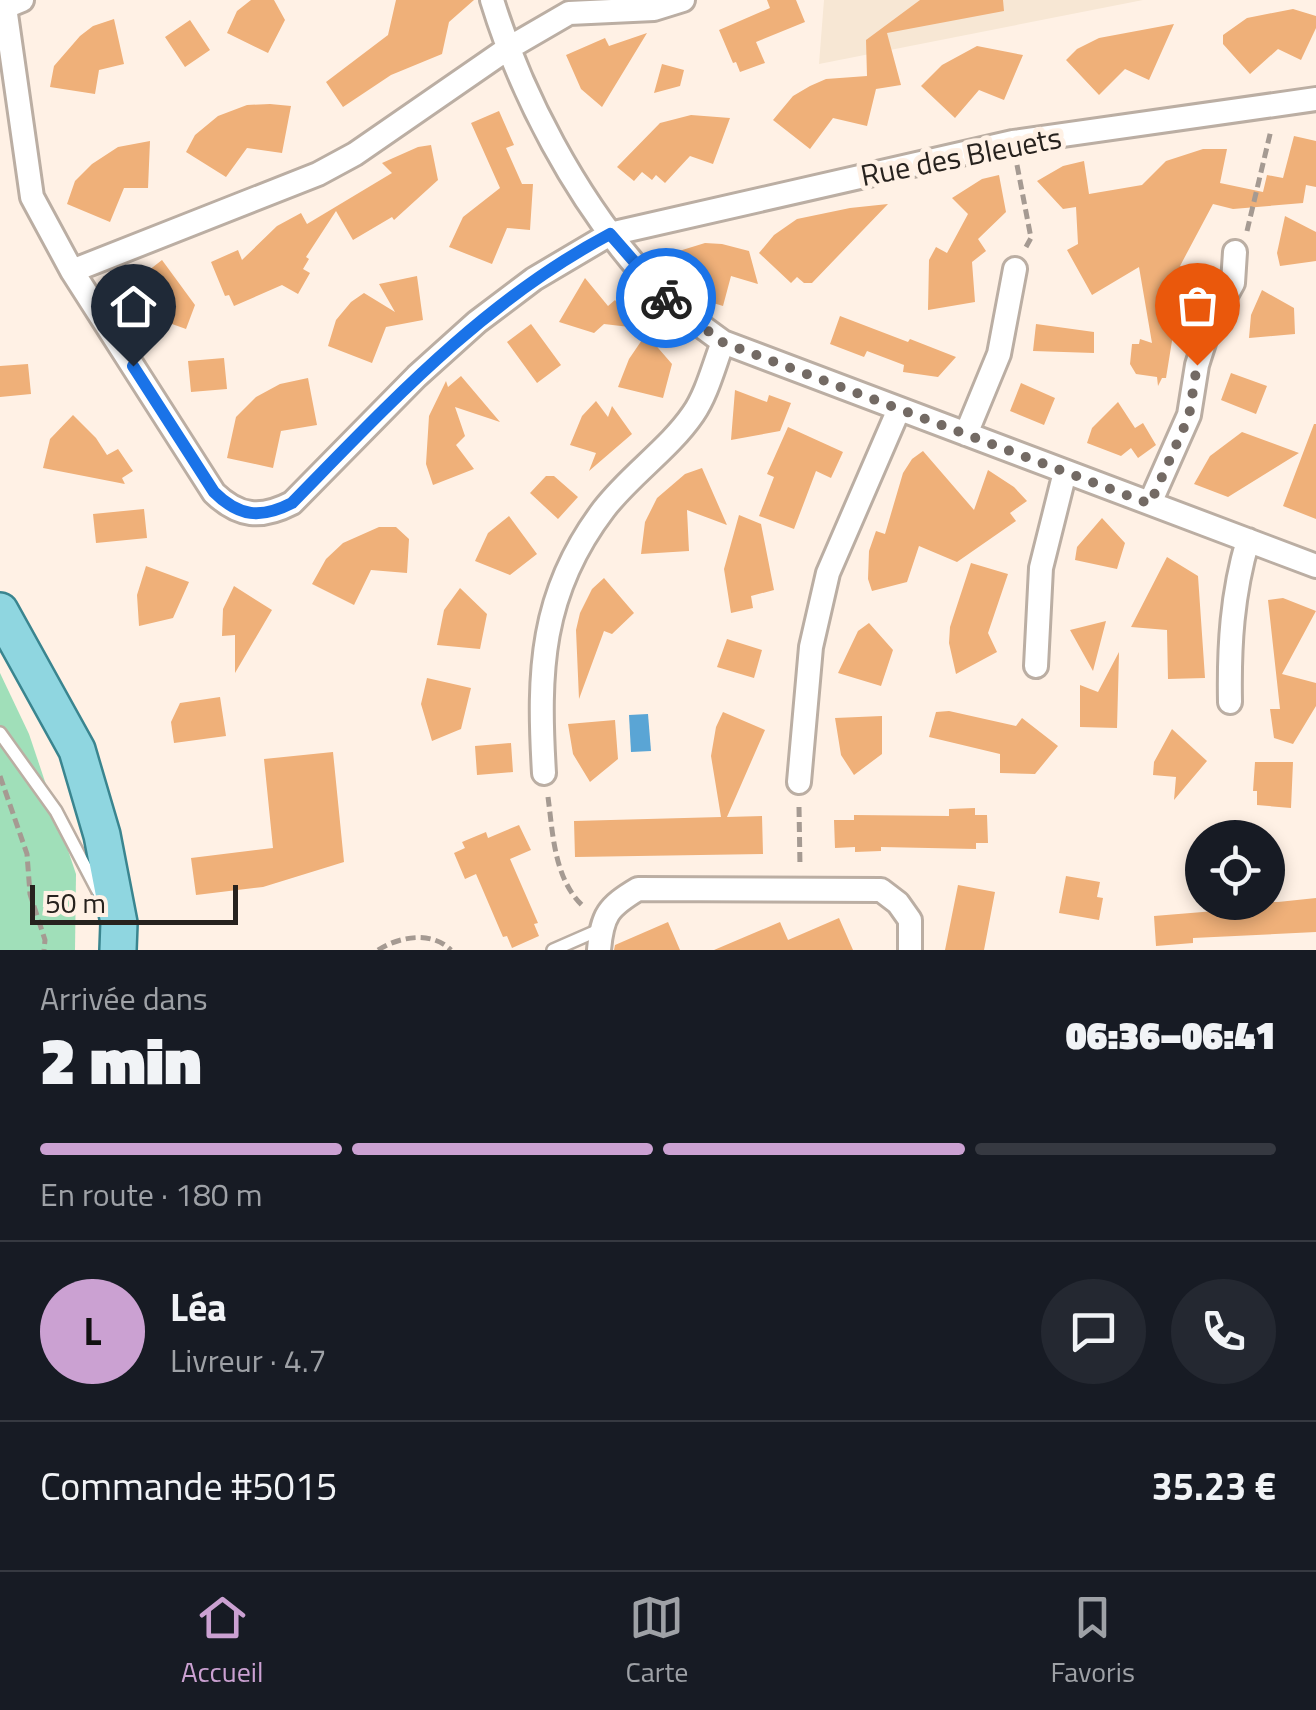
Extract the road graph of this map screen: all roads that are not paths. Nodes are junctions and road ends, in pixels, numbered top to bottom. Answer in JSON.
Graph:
{"nodes":[{"id":1,"x":492,"y":0,"type":"edge"},
{"id":2,"x":683,"y":0,"type":"edge"},
{"id":3,"x":9,"y":3,"type":"edge"},
{"id":4,"x":507,"y":49,"type":"junction"},
{"id":5,"x":1316,"y":99,"type":"edge"},
{"id":6,"x":610,"y":234,"type":"junction"},
{"id":7,"x":1235,"y":252,"type":"road end"},
{"id":8,"x":1015,"y":269,"type":"road end"},
{"id":9,"x":72,"y":271,"type":"junction"},
{"id":10,"x":722,"y":342,"type":"junction"},
{"id":11,"x":899,"y":409,"type":"junction"},
{"id":12,"x":966,"y":434,"type":"junction"},
{"id":13,"x":1065,"y":472,"type":"junction"},
{"id":14,"x":1150,"y":504,"type":"junction"},
{"id":15,"x":1248,"y":540,"type":"junction"},
{"id":16,"x":1316,"y":566,"type":"edge"},
{"id":17,"x":0,"y":611,"type":"edge"},
{"id":18,"x":1036,"y":666,"type":"dead end"},
{"id":19,"x":1230,"y":702,"type":"dead end"},
{"id":20,"x":0,"y":733,"type":"edge"},
{"id":21,"x":544,"y":772,"type":"road end"},
{"id":22,"x":799,"y":782,"type":"road end"},
{"id":23,"x":600,"y":934,"type":"edge"},
{"id":24,"x":118,"y":936,"type":"edge"},
{"id":25,"x":553,"y":950,"type":"edge"},
{"id":26,"x":910,"y":950,"type":"edge"}],
"edges":[{"from":1,"to":4,"type":"street"},
{"from":2,"to":4,"type":"street"},
{"from":3,"to":9,"type":"street","name":"Rue des Bleuets"},
{"from":4,"to":6,"type":"street"},
{"from":4,"to":9,"type":"street"},
{"from":5,"to":6,"type":"street","name":"Rue des Bleuets"},
{"from":6,"to":9,"type":"street","name":"Rue des Bleuets"},
{"from":6,"to":10,"type":"street"},
{"from":7,"to":14,"type":"street"},
{"from":8,"to":12,"type":"street"},
{"from":10,"to":11,"type":"street"},
{"from":10,"to":21,"type":"street"},
{"from":11,"to":12,"type":"street"},
{"from":11,"to":22,"type":"street"},
{"from":12,"to":13,"type":"street"},
{"from":13,"to":14,"type":"street"},
{"from":13,"to":18,"type":"street"},
{"from":14,"to":15,"type":"street"},
{"from":15,"to":16,"type":"street"},
{"from":15,"to":19,"type":"street"},
{"from":17,"to":24,"type":"main road"},
{"from":20,"to":24,"type":"lane"},
{"from":23,"to":25,"type":"lane"},
{"from":23,"to":26,"type":"street"}]}
